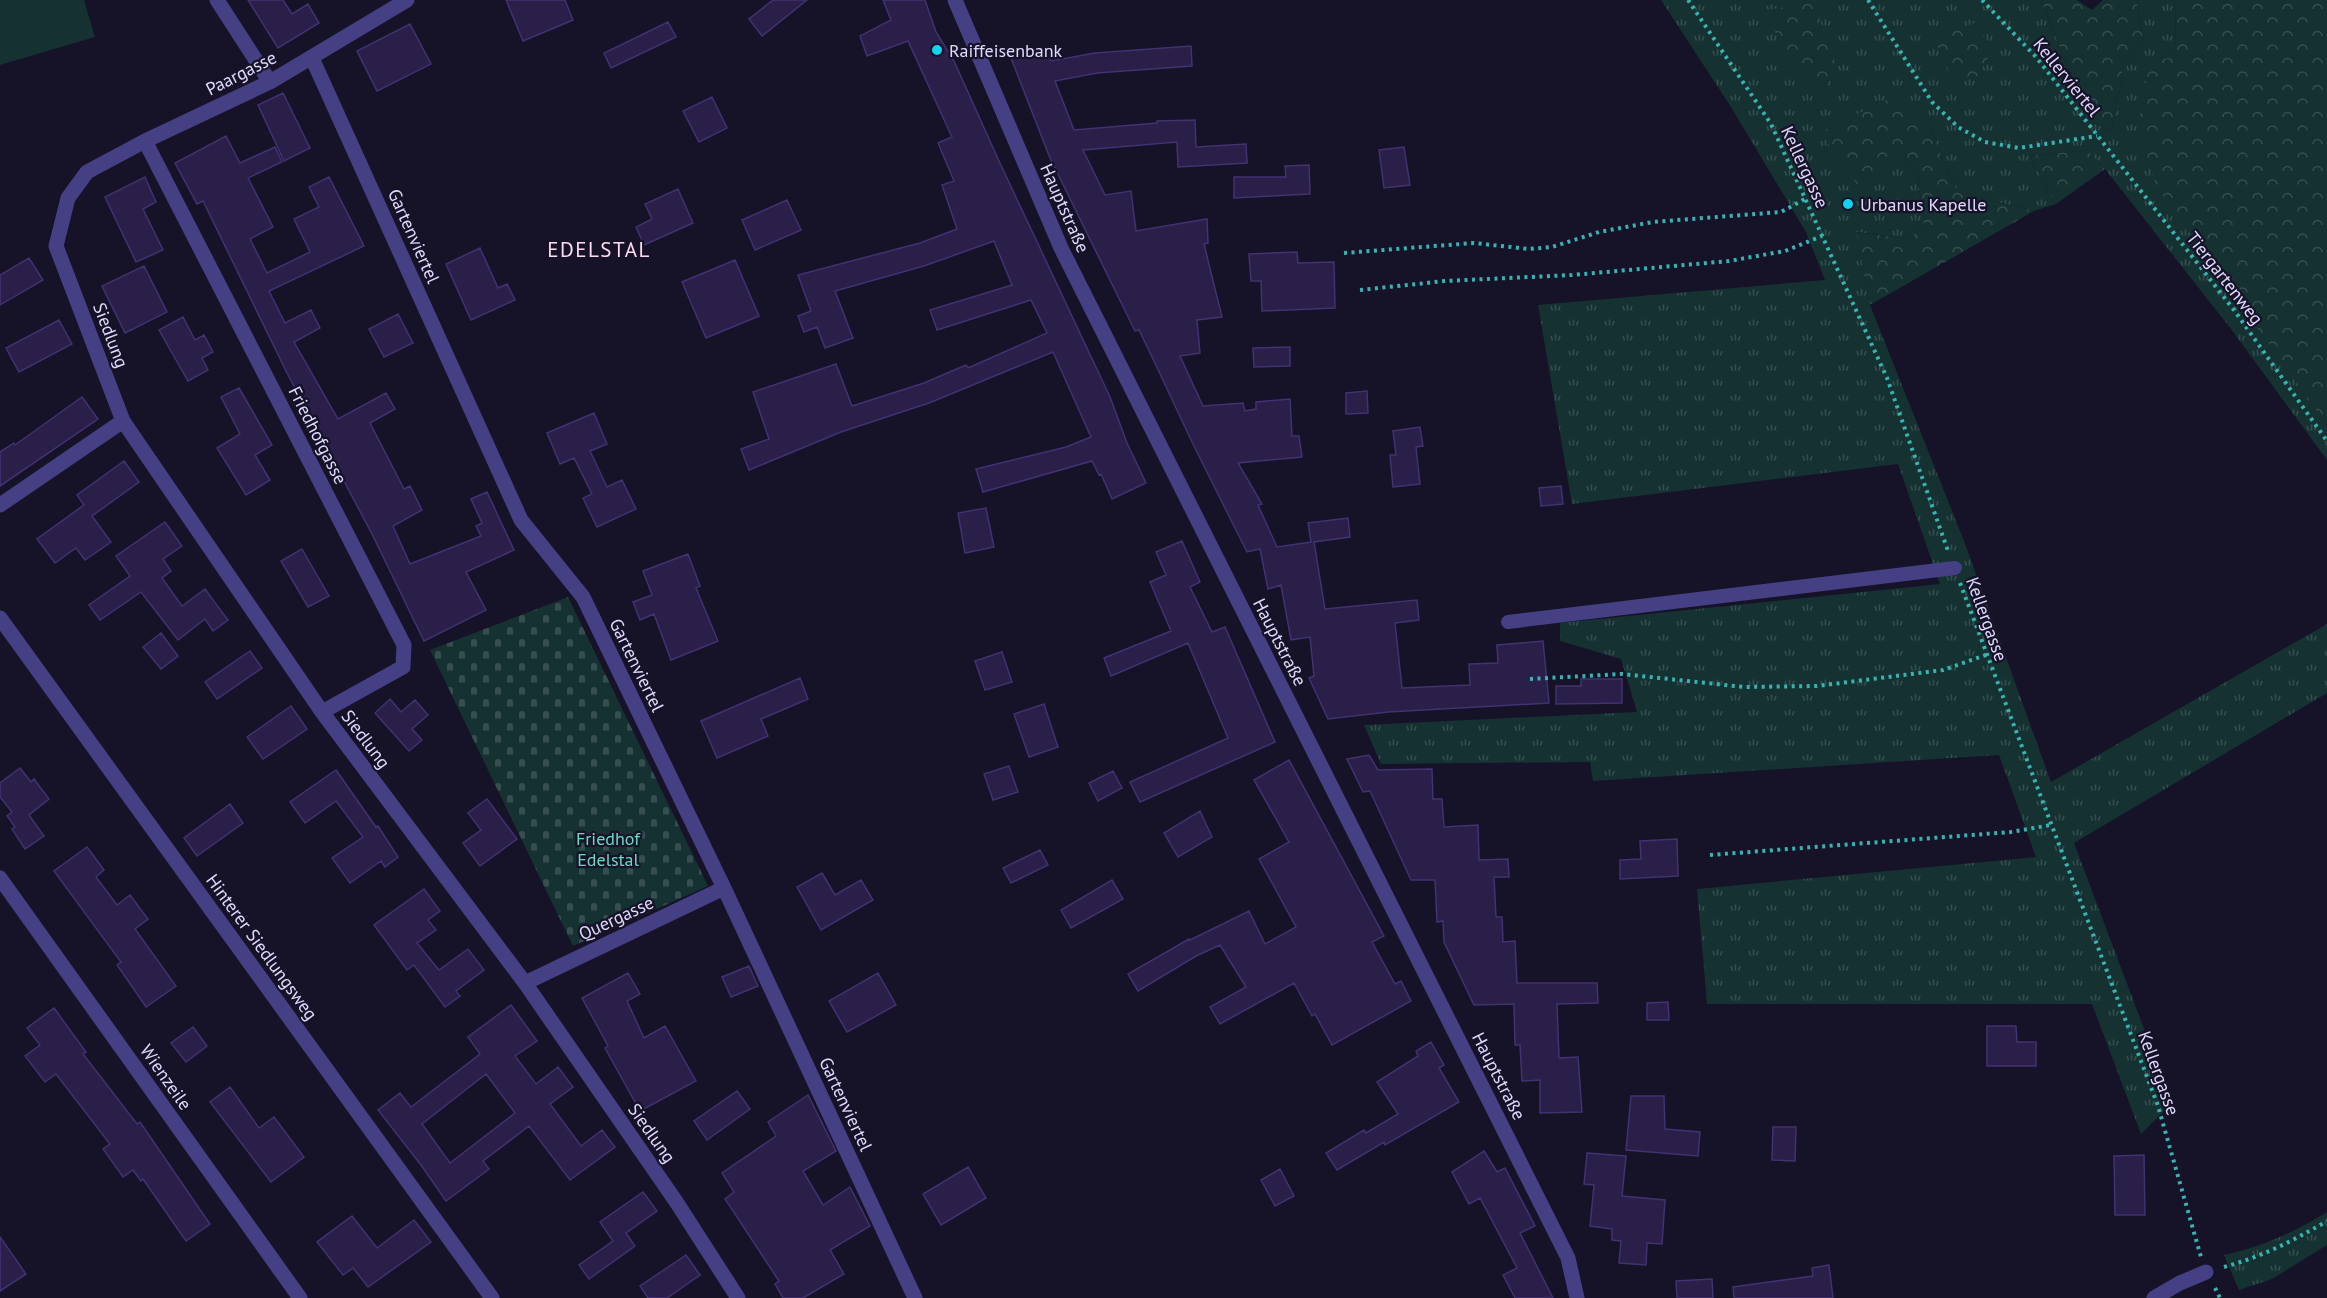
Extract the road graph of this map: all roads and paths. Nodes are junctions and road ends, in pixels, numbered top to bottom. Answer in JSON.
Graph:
{"nodes":[{"id":1,"x":217,"y":0,"type":"edge"},
{"id":2,"x":407,"y":0,"type":"edge"},
{"id":3,"x":955,"y":0,"type":"edge"},
{"id":4,"x":1688,"y":0,"type":"edge"},
{"id":5,"x":1868,"y":0,"type":"edge"},
{"id":6,"x":1982,"y":0,"type":"edge"},
{"id":7,"x":312,"y":58,"type":"junction"},
{"id":8,"x":270,"y":82,"type":"junction"},
{"id":9,"x":2097,"y":136,"type":"junction"},
{"id":10,"x":145,"y":141,"type":"junction"},
{"id":11,"x":87,"y":172,"type":"joint"},
{"id":12,"x":1805,"y":199,"type":"junction"},
{"id":13,"x":1822,"y":236,"type":"junction"},
{"id":14,"x":1344,"y":253,"type":"dead end"},
{"id":15,"x":1360,"y":290,"type":"dead end"},
{"id":16,"x":123,"y":421,"type":"junction"},
{"id":17,"x":2327,"y":441,"type":"edge"},
{"id":18,"x":0,"y":505,"type":"edge"},
{"id":19,"x":1954,"y":568,"type":"junction"},
{"id":20,"x":0,"y":618,"type":"edge"},
{"id":21,"x":1508,"y":622,"type":"dead end"},
{"id":22,"x":1986,"y":655,"type":"junction"},
{"id":23,"x":1530,"y":679,"type":"dead end"},
{"id":24,"x":322,"y":712,"type":"junction"},
{"id":25,"x":2051,"y":825,"type":"junction"},
{"id":26,"x":1710,"y":855,"type":"dead end"},
{"id":27,"x":0,"y":878,"type":"edge"},
{"id":28,"x":724,"y":888,"type":"junction"},
{"id":29,"x":525,"y":983,"type":"junction"},
{"id":30,"x":2327,"y":1221,"type":"edge"},
{"id":31,"x":2206,"y":1272,"type":"junction"},
{"id":32,"x":300,"y":1298,"type":"edge"},
{"id":33,"x":492,"y":1298,"type":"edge"},
{"id":34,"x":738,"y":1298,"type":"edge"},
{"id":35,"x":915,"y":1298,"type":"edge"},
{"id":36,"x":1577,"y":1298,"type":"edge"},
{"id":37,"x":2154,"y":1298,"type":"edge"}],
"edges":[{"from":1,"to":8,"type":"street"},
{"from":2,"to":7,"type":"street","name":"Paargasse"},
{"from":3,"to":36,"type":"street","name":"Hauptstraße"},
{"from":4,"to":12,"type":"path","name":"Kellergasse"},
{"from":5,"to":9,"type":"path","name":"Kellerviertel"},
{"from":6,"to":9,"type":"path","name":"Kellerviertel"},
{"from":7,"to":8,"type":"street","name":"Paargasse"},
{"from":7,"to":28,"type":"street","name":"Gartenviertel"},
{"from":8,"to":10,"type":"street","name":"Paargasse"},
{"from":9,"to":17,"type":"path","name":"Tiergartenweg"},
{"from":10,"to":11,"type":"street","name":"Paargasse"},
{"from":10,"to":24,"type":"street","name":"Friedhofgasse"},
{"from":11,"to":16,"type":"street","name":"Siedlung"},
{"from":12,"to":13,"type":"path","name":"Kellergasse"},
{"from":12,"to":14,"type":"path"},
{"from":13,"to":15,"type":"path"},
{"from":13,"to":19,"type":"path","name":"Kellergasse"},
{"from":16,"to":18,"type":"street"},
{"from":16,"to":24,"type":"street","name":"Siedlung"},
{"from":19,"to":21,"type":"lane"},
{"from":19,"to":22,"type":"path","name":"Kellergasse"},
{"from":20,"to":33,"type":"street","name":"Hinterer Siedlungsweg"},
{"from":22,"to":23,"type":"path"},
{"from":22,"to":25,"type":"path","name":"Kellergasse"},
{"from":24,"to":29,"type":"street","name":"Siedlung"},
{"from":25,"to":26,"type":"path"},
{"from":25,"to":31,"type":"path","name":"Kellergasse"},
{"from":27,"to":32,"type":"street","name":"Wienzeile"},
{"from":28,"to":29,"type":"street","name":"Quergasse"},
{"from":28,"to":35,"type":"street","name":"Gartenviertel"},
{"from":29,"to":34,"type":"street","name":"Siedlung"},
{"from":30,"to":31,"type":"path"},
{"from":31,"to":37,"type":"street"}]}
